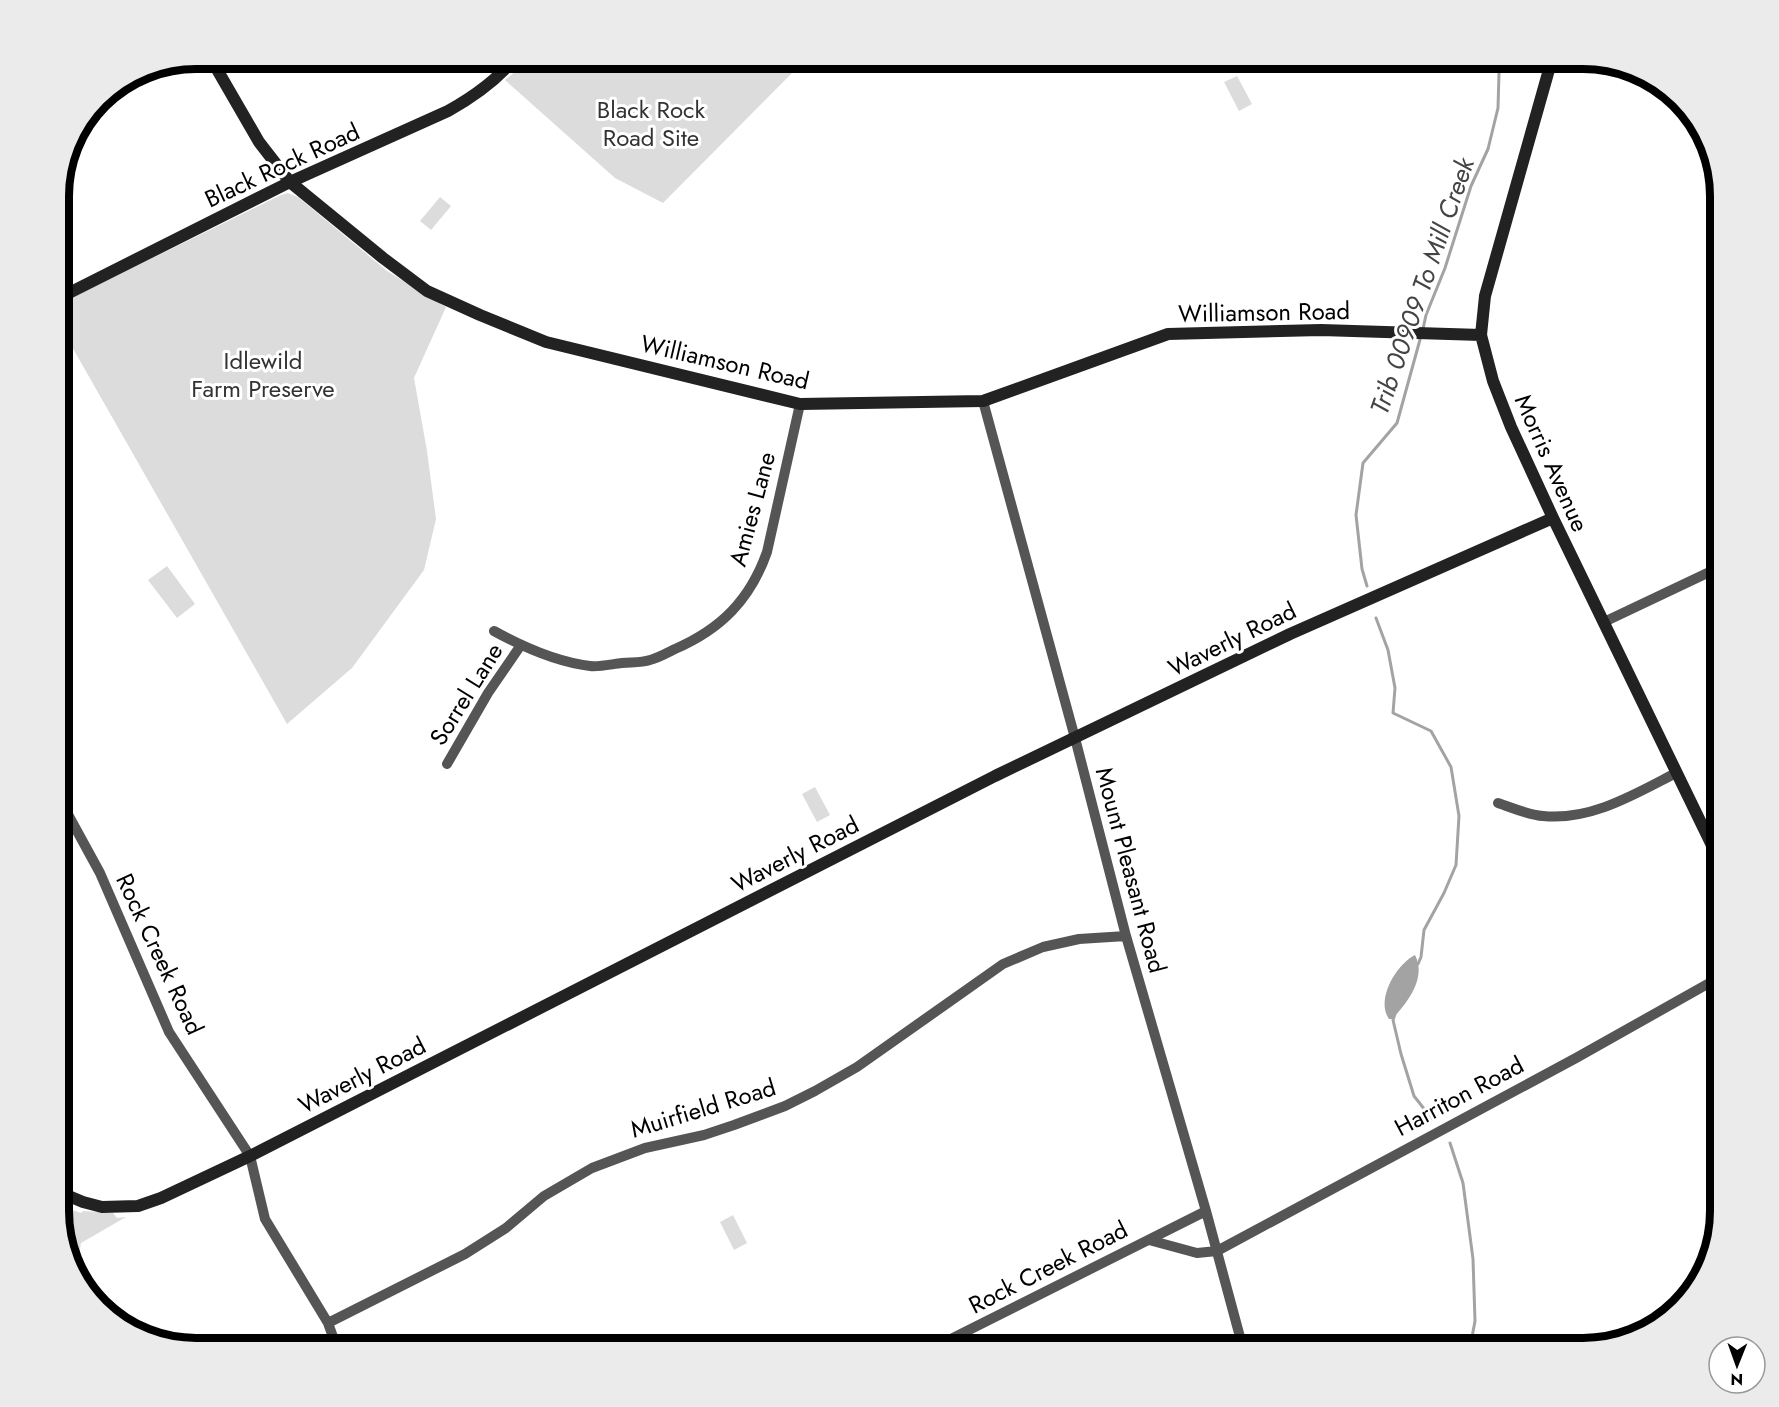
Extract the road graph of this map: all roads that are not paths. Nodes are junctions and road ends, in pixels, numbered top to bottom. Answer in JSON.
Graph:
{"nodes":[{"id":1,"x":217,"y":69,"type":"edge"},
{"id":2,"x":505,"y":69,"type":"edge"},
{"id":3,"x":1549,"y":69,"type":"edge"},
{"id":4,"x":290,"y":182,"type":"junction"},
{"id":5,"x":69,"y":293,"type":"edge"},
{"id":6,"x":1481,"y":335,"type":"junction"},
{"id":7,"x":983,"y":401,"type":"junction"},
{"id":8,"x":800,"y":404,"type":"junction"},
{"id":9,"x":1553,"y":518,"type":"junction"},
{"id":10,"x":1710,"y":572,"type":"edge"},
{"id":11,"x":1604,"y":622,"type":"junction"},
{"id":12,"x":495,"y":632,"type":"dead end"},
{"id":13,"x":520,"y":645,"type":"junction"},
{"id":14,"x":1075,"y":738,"type":"junction"},
{"id":15,"x":447,"y":764,"type":"dead end"},
{"id":16,"x":1676,"y":773,"type":"junction"},
{"id":17,"x":1498,"y":803,"type":"dead end"},
{"id":18,"x":69,"y":816,"type":"edge"},
{"id":19,"x":1710,"y":842,"type":"edge"},
{"id":20,"x":1126,"y":936,"type":"junction"},
{"id":21,"x":1710,"y":983,"type":"edge"},
{"id":22,"x":250,"y":1156,"type":"junction"},
{"id":23,"x":69,"y":1196,"type":"edge"},
{"id":24,"x":1206,"y":1211,"type":"junction"},
{"id":25,"x":1149,"y":1240,"type":"junction"},
{"id":26,"x":1217,"y":1251,"type":"junction"},
{"id":27,"x":328,"y":1323,"type":"junction"},
{"id":28,"x":333,"y":1338,"type":"edge"},
{"id":29,"x":953,"y":1338,"type":"edge"},
{"id":30,"x":1240,"y":1338,"type":"edge"}],
"edges":[{"from":1,"to":4,"type":"street","name":"Williamson Road"},
{"from":2,"to":4,"type":"street","name":"Black Rock Road"},
{"from":3,"to":6,"type":"street","name":"Morris Avenue"},
{"from":4,"to":5,"type":"street","name":"Black Rock Road"},
{"from":4,"to":8,"type":"street","name":"Williamson Road"},
{"from":6,"to":7,"type":"street","name":"Williamson Road"},
{"from":6,"to":9,"type":"street","name":"Morris Avenue"},
{"from":7,"to":8,"type":"street","name":"Williamson Road"},
{"from":7,"to":14,"type":"street","name":"Mount Pleasant Road"},
{"from":8,"to":13,"type":"street","name":"Amies Lane"},
{"from":9,"to":11,"type":"street","name":"Morris Avenue"},
{"from":9,"to":14,"type":"street","name":"Waverly Road"},
{"from":10,"to":11,"type":"street"},
{"from":11,"to":16,"type":"street","name":"Morris Avenue"},
{"from":12,"to":13,"type":"street","name":"Amies Lane"},
{"from":13,"to":15,"type":"street","name":"Sorrel Lane"},
{"from":14,"to":20,"type":"street","name":"Mount Pleasant Road"},
{"from":14,"to":22,"type":"street","name":"Waverly Road"},
{"from":16,"to":17,"type":"street"},
{"from":16,"to":19,"type":"street","name":"Morris Avenue"},
{"from":18,"to":22,"type":"street","name":"Rock Creek Road"},
{"from":20,"to":24,"type":"street","name":"Mount Pleasant Road"},
{"from":20,"to":27,"type":"street","name":"Muirfield Road"},
{"from":21,"to":26,"type":"street","name":"Harriton Road"},
{"from":22,"to":23,"type":"street","name":"Waverly Road"},
{"from":22,"to":27,"type":"street","name":"Rock Creek Road"},
{"from":24,"to":25,"type":"street","name":"Rock Creek Road"},
{"from":24,"to":26,"type":"street","name":"Mount Pleasant Road"},
{"from":25,"to":26,"type":"street","name":"Rock Creek Road"},
{"from":25,"to":29,"type":"street","name":"Rock Creek Road"},
{"from":26,"to":30,"type":"street","name":"Mount Pleasant Road"},
{"from":27,"to":28,"type":"street","name":"Rock Creek Road"}]}
